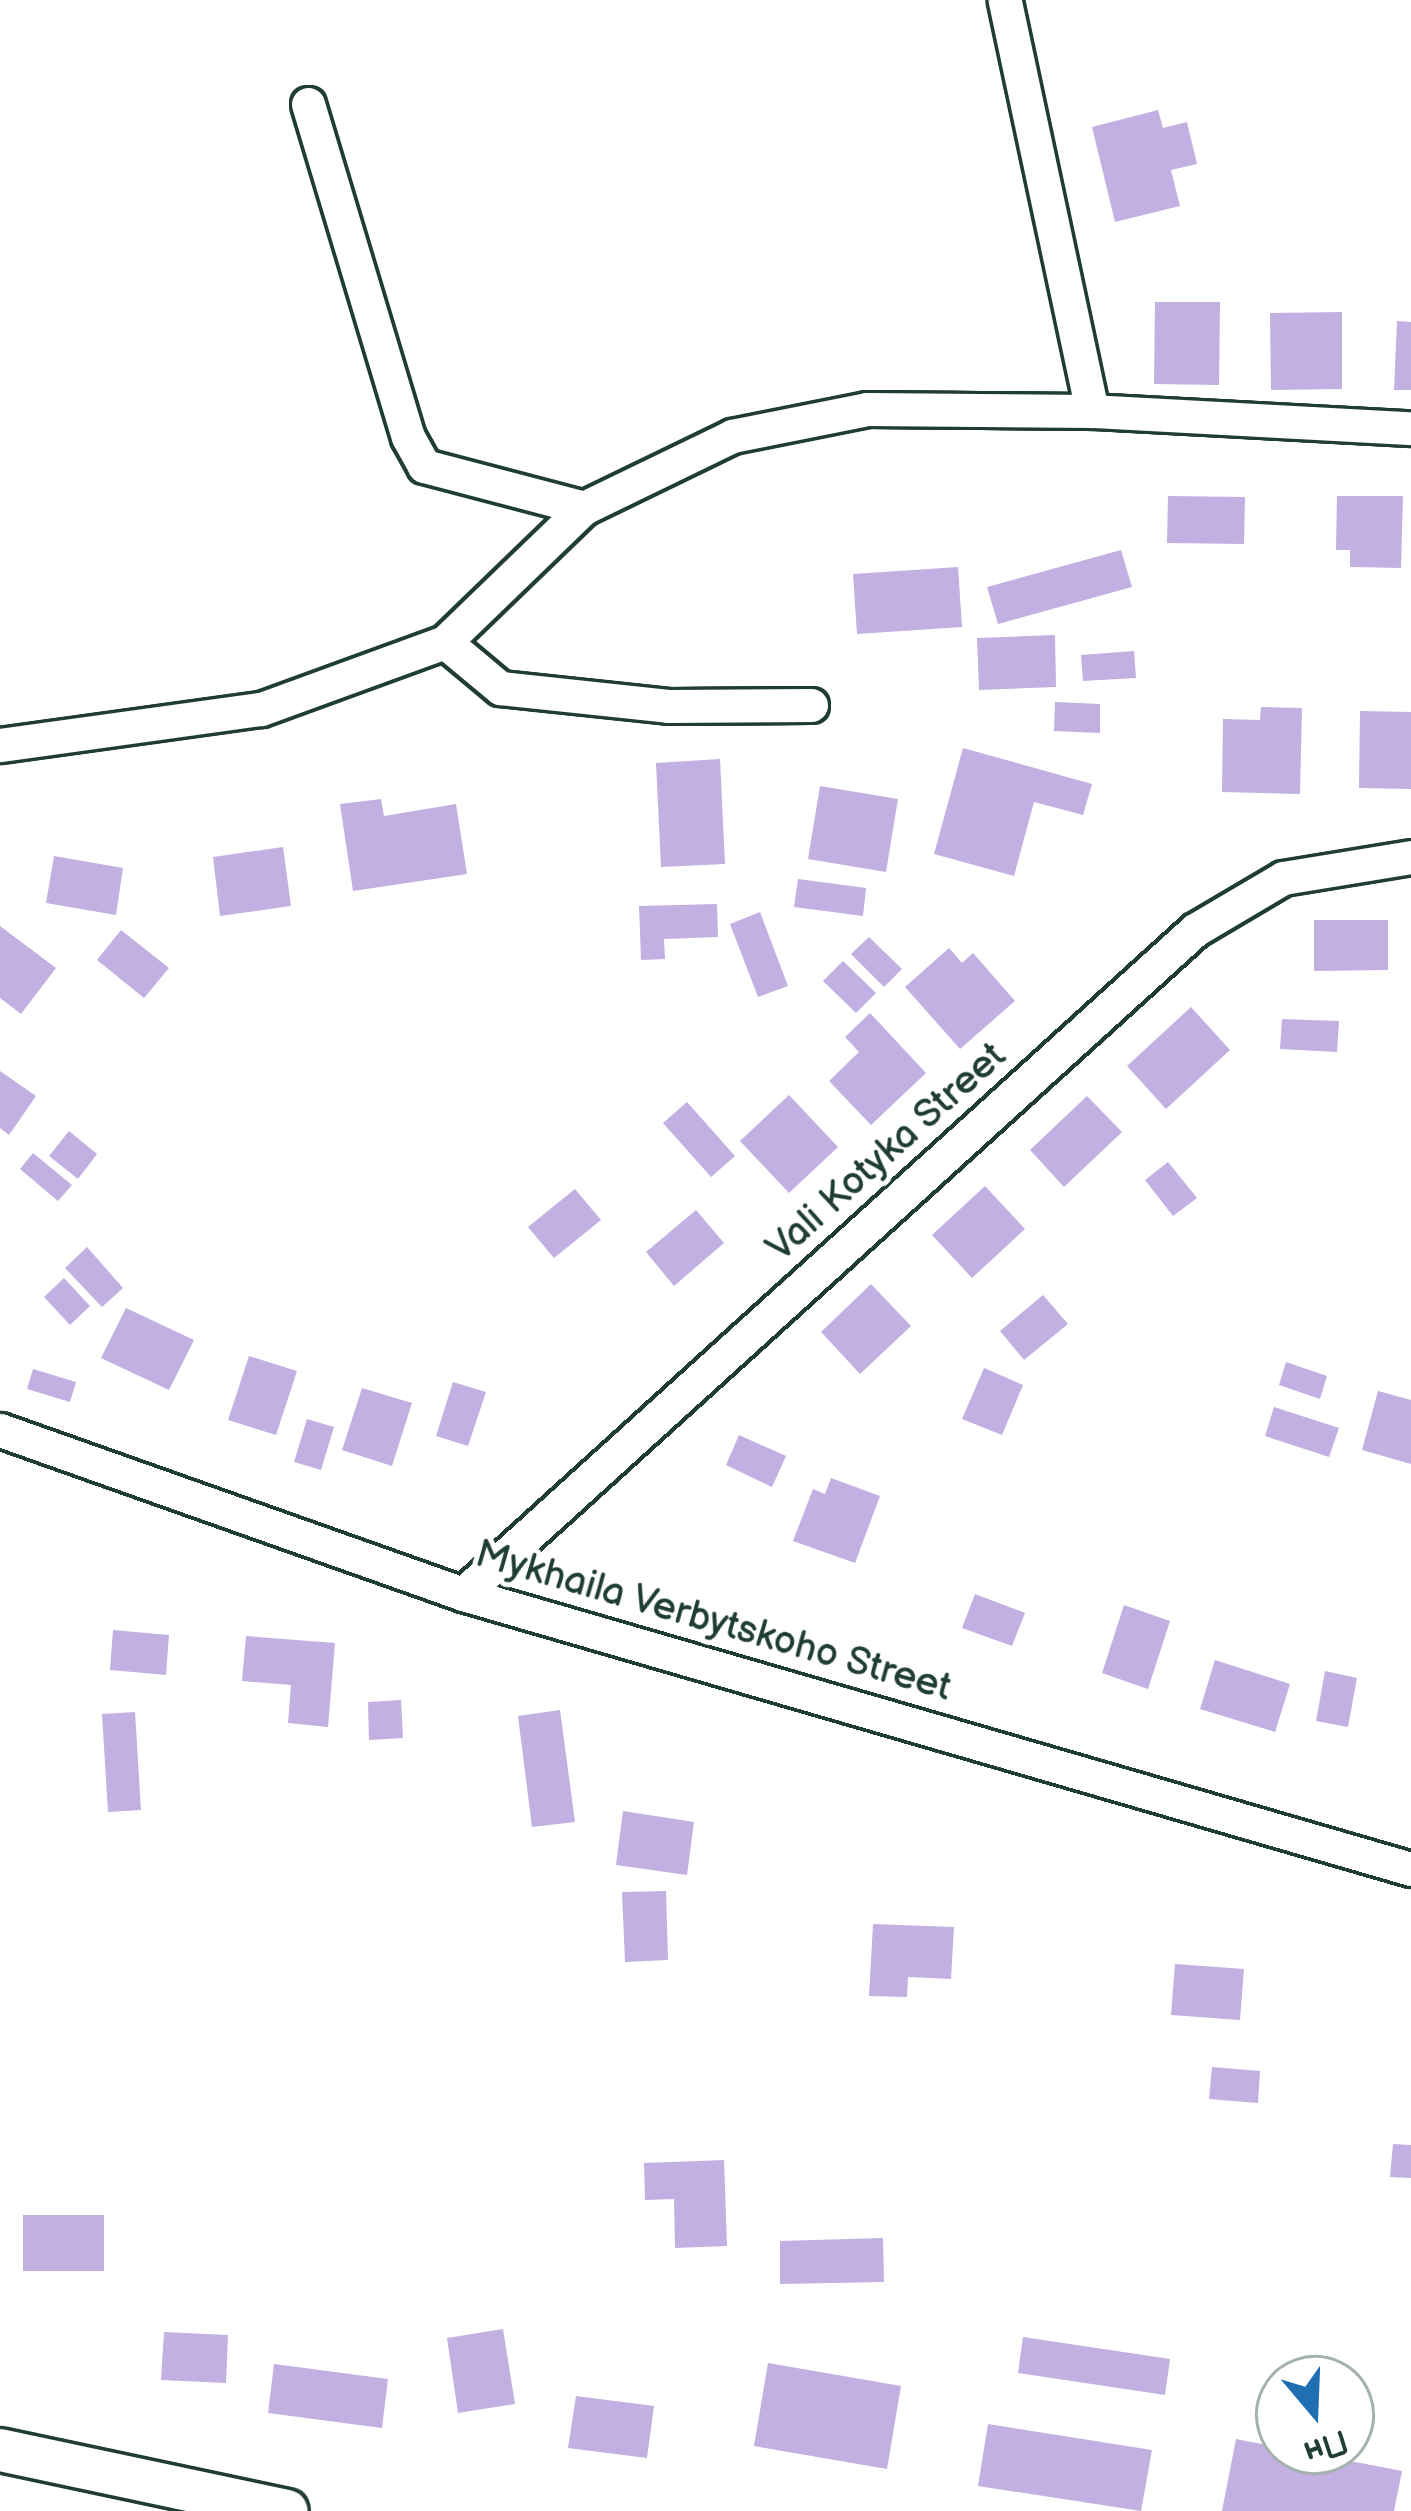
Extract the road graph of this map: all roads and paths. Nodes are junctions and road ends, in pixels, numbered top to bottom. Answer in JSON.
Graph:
{"nodes":[{"id":1,"x":1005,"y":0,"type":"edge"},
{"id":2,"x":308,"y":104,"type":"dead end"},
{"id":3,"x":1092,"y":410,"type":"junction"},
{"id":4,"x":1411,"y":428,"type":"edge"},
{"id":5,"x":584,"y":508,"type":"junction"},
{"id":6,"x":445,"y":641,"type":"junction"},
{"id":7,"x":811,"y":705,"type":"dead end"},
{"id":8,"x":0,"y":745,"type":"edge"},
{"id":9,"x":1411,"y":856,"type":"edge"},
{"id":10,"x":0,"y":1430,"type":"edge"},
{"id":11,"x":463,"y":1594,"type":"junction"},
{"id":12,"x":1411,"y":1869,"type":"edge"},
{"id":13,"x":0,"y":2450,"type":"edge"},
{"id":14,"x":287,"y":2511,"type":"edge"}],
"edges":[{"from":1,"to":3,"type":"street"},
{"from":2,"to":5,"type":"street"},
{"from":3,"to":4,"type":"street"},
{"from":3,"to":5,"type":"street"},
{"from":5,"to":6,"type":"street"},
{"from":6,"to":7,"type":"street"},
{"from":6,"to":8,"type":"street"},
{"from":9,"to":11,"type":"street","name":"Vali Kotyka Street"},
{"from":10,"to":11,"type":"street","name":"Mykhaila Verbytskoho Street"},
{"from":11,"to":12,"type":"street","name":"Mykhaila Verbytskoho Street"},
{"from":13,"to":14,"type":"street"}]}
